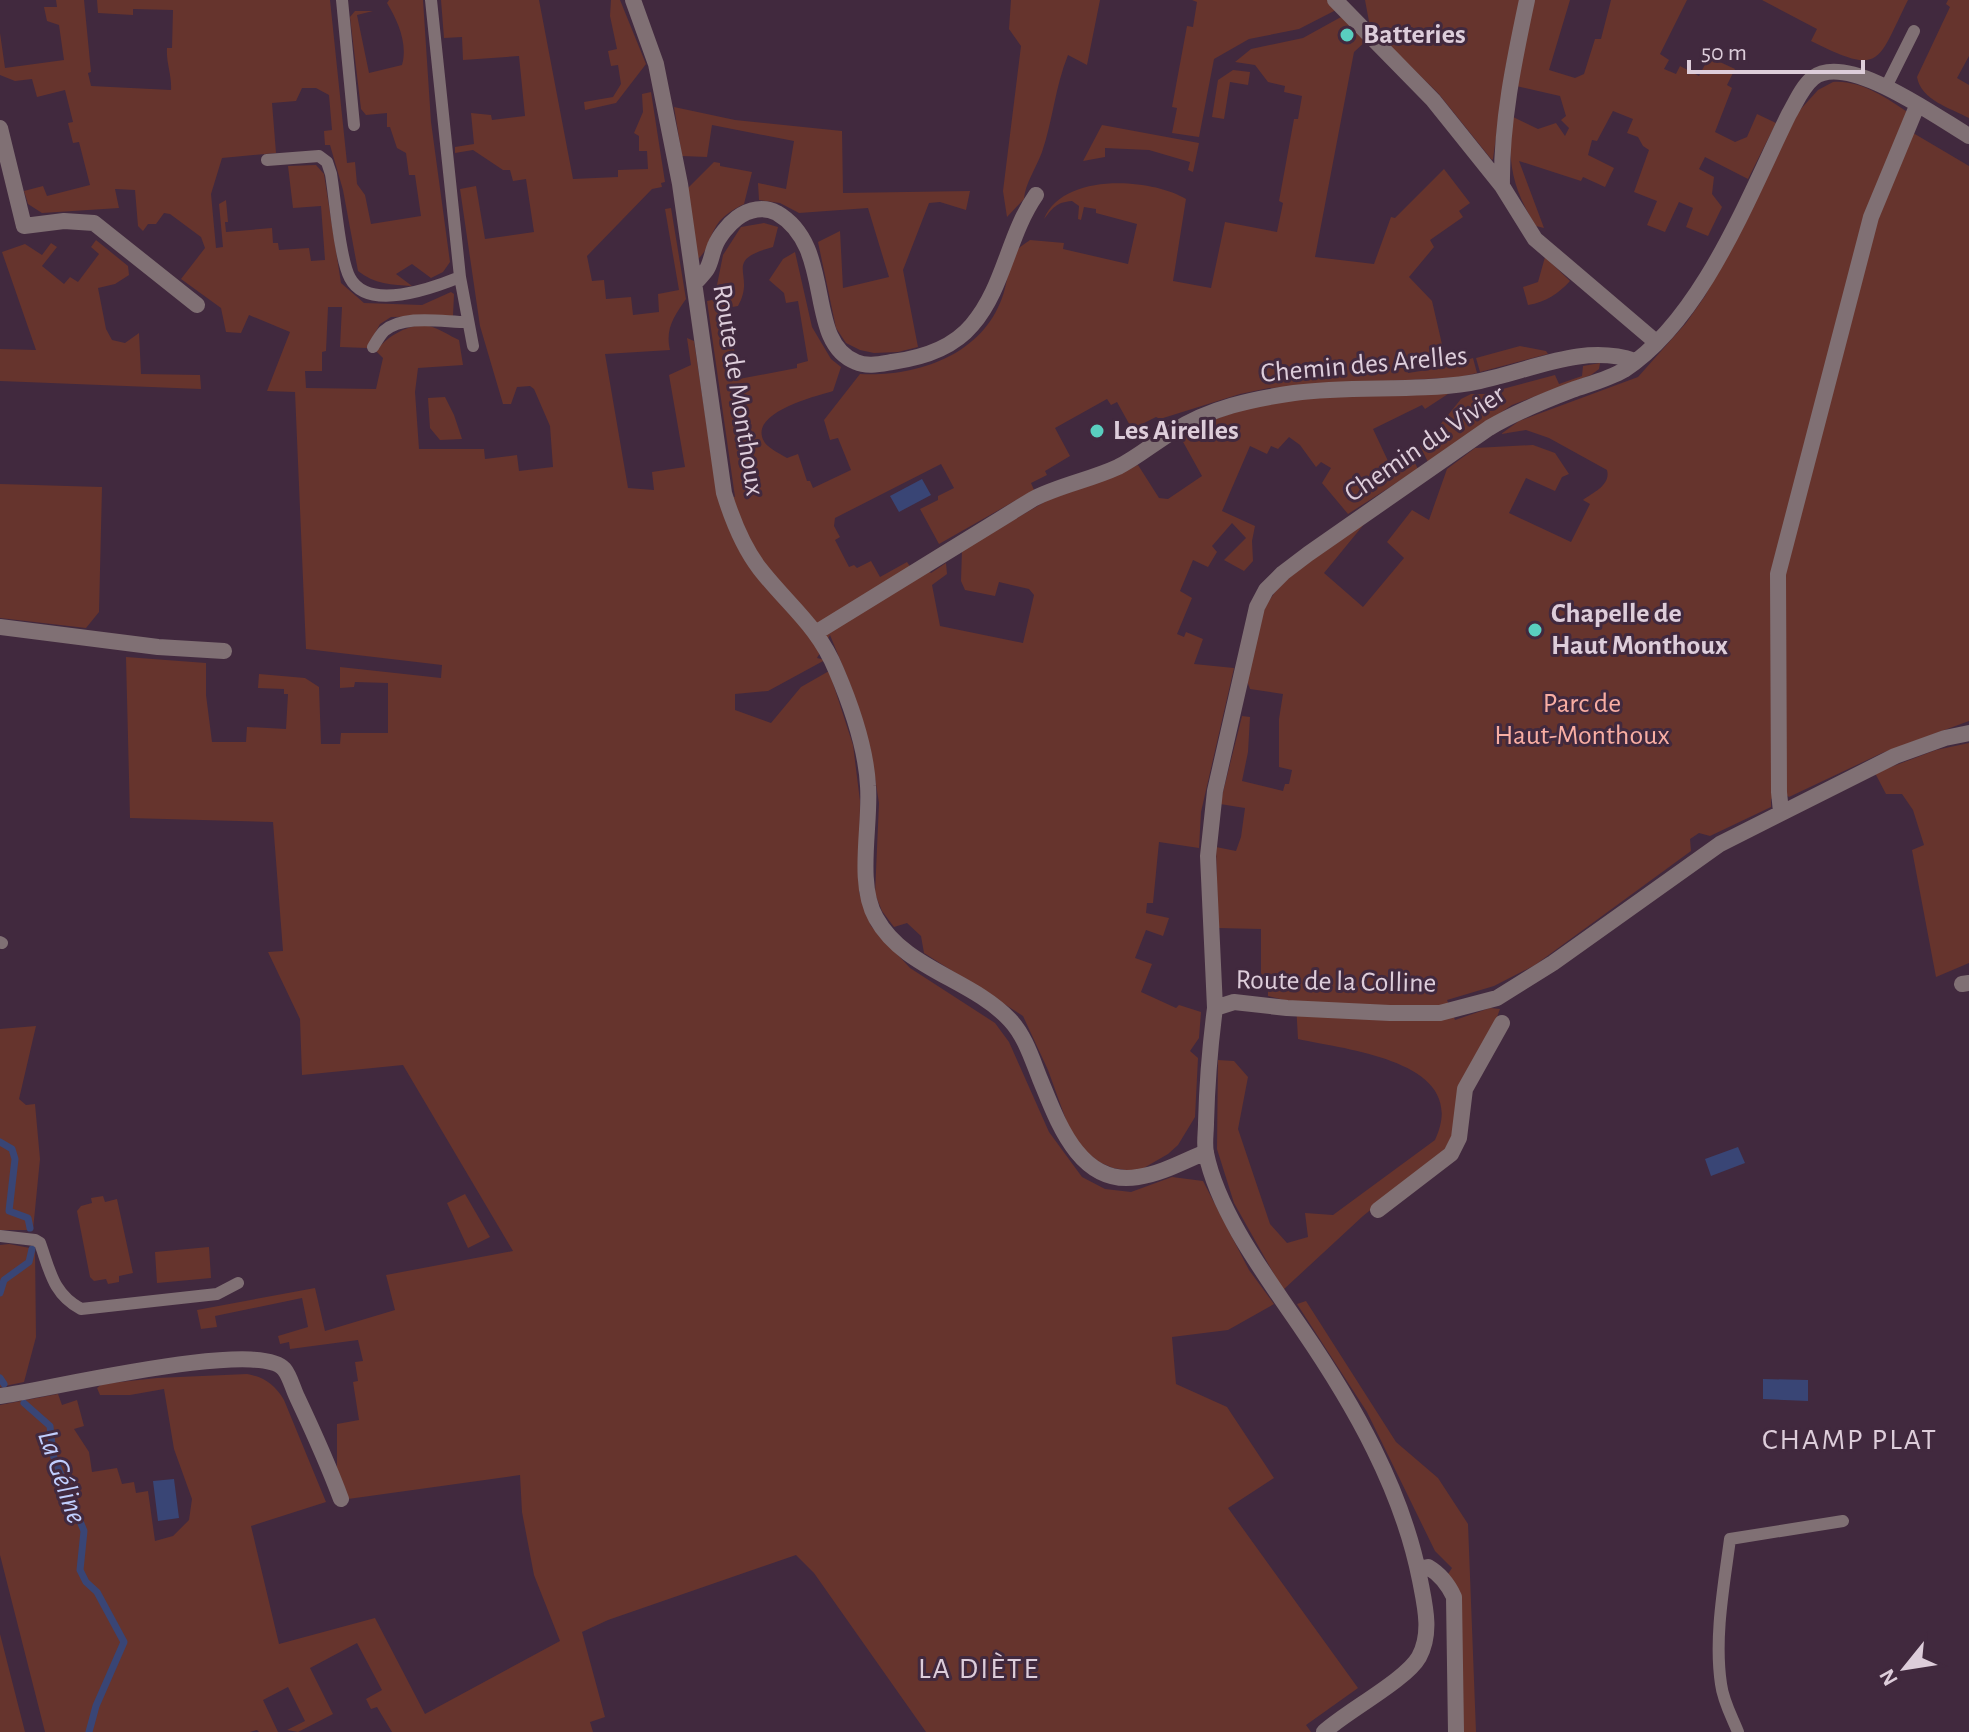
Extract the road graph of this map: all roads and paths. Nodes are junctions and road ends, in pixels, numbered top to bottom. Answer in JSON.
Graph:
{"nodes":[{"id":1,"x":342,"y":0,"type":"edge"},
{"id":2,"x":431,"y":0,"type":"edge"},
{"id":3,"x":633,"y":0,"type":"edge"},
{"id":4,"x":1335,"y":0,"type":"edge"},
{"id":5,"x":1354,"y":0,"type":"edge"},
{"id":6,"x":1527,"y":0,"type":"edge"},
{"id":7,"x":1359,"y":23,"type":"junction"},
{"id":8,"x":1914,"y":31,"type":"dead end"},
{"id":9,"x":1886,"y":87,"type":"junction"},
{"id":10,"x":1917,"y":106,"type":"junction"},
{"id":11,"x":354,"y":125,"type":"dead end"},
{"id":12,"x":0,"y":128,"type":"edge"},
{"id":13,"x":1969,"y":136,"type":"edge"},
{"id":14,"x":267,"y":160,"type":"dead end"},
{"id":15,"x":1502,"y":186,"type":"junction"},
{"id":16,"x":1036,"y":195,"type":"dead end"},
{"id":17,"x":460,"y":277,"type":"junction"},
{"id":18,"x":695,"y":283,"type":"junction"},
{"id":19,"x":197,"y":305,"type":"dead end"},
{"id":20,"x":467,"y":322,"type":"junction"},
{"id":21,"x":1656,"y":342,"type":"junction"},
{"id":22,"x":473,"y":346,"type":"dead end"},
{"id":23,"x":373,"y":347,"type":"dead end"},
{"id":24,"x":1635,"y":361,"type":"junction"},
{"id":25,"x":0,"y":627,"type":"edge"},
{"id":26,"x":817,"y":632,"type":"junction"},
{"id":27,"x":224,"y":651,"type":"dead end"},
{"id":28,"x":1969,"y":733,"type":"edge"},
{"id":29,"x":1781,"y":812,"type":"junction"},
{"id":30,"x":1215,"y":1008,"type":"junction"},
{"id":31,"x":1502,"y":1023,"type":"dead end"},
{"id":32,"x":1206,"y":1152,"type":"junction"},
{"id":33,"x":1378,"y":1210,"type":"dead end"},
{"id":34,"x":0,"y":1236,"type":"edge"},
{"id":35,"x":238,"y":1283,"type":"dead end"},
{"id":36,"x":0,"y":1396,"type":"edge"},
{"id":37,"x":341,"y":1499,"type":"dead end"},
{"id":38,"x":1843,"y":1521,"type":"dead end"},
{"id":39,"x":1418,"y":1569,"type":"junction"},
{"id":40,"x":1324,"y":1732,"type":"edge"},
{"id":41,"x":1456,"y":1732,"type":"edge"},
{"id":42,"x":1738,"y":1732,"type":"edge"}],
"edges":[{"from":1,"to":11,"type":"lane"},
{"from":2,"to":17,"type":"lane"},
{"from":3,"to":18,"type":"street","name":"Route de Monthoux"},
{"from":4,"to":7,"type":"street"},
{"from":5,"to":7,"type":"street"},
{"from":6,"to":15,"type":"street"},
{"from":7,"to":15,"type":"street"},
{"from":8,"to":9,"type":"lane"},
{"from":9,"to":10,"type":"street","name":"Chemin du Vivier"},
{"from":9,"to":21,"type":"street","name":"Chemin du Vivier"},
{"from":10,"to":13,"type":"street","name":"Chemin du Vivier"},
{"from":10,"to":29,"type":"street"},
{"from":12,"to":19,"type":"street"},
{"from":14,"to":17,"type":"lane"},
{"from":15,"to":21,"type":"street"},
{"from":16,"to":18,"type":"street"},
{"from":17,"to":20,"type":"lane"},
{"from":18,"to":26,"type":"street","name":"Route de Monthoux"},
{"from":20,"to":22,"type":"lane"},
{"from":20,"to":23,"type":"lane"},
{"from":21,"to":24,"type":"street","name":"Chemin du Vivier"},
{"from":24,"to":26,"type":"street","name":"Chemin des Arelles"},
{"from":24,"to":30,"type":"street","name":"Chemin du Vivier"},
{"from":25,"to":27,"type":"street"},
{"from":26,"to":32,"type":"street","name":"Route de Monthoux"},
{"from":28,"to":29,"type":"street","name":"Route de la Colline"},
{"from":29,"to":30,"type":"street","name":"Route de la Colline"},
{"from":30,"to":32,"type":"street","name":"Route de la Colline"},
{"from":31,"to":33,"type":"street"},
{"from":32,"to":39,"type":"street","name":"Route de la Colline"},
{"from":34,"to":35,"type":"lane"},
{"from":36,"to":37,"type":"street"},
{"from":38,"to":42,"type":"lane"},
{"from":39,"to":40,"type":"street","name":"Route de la Colline"},
{"from":39,"to":41,"type":"street"}]}
